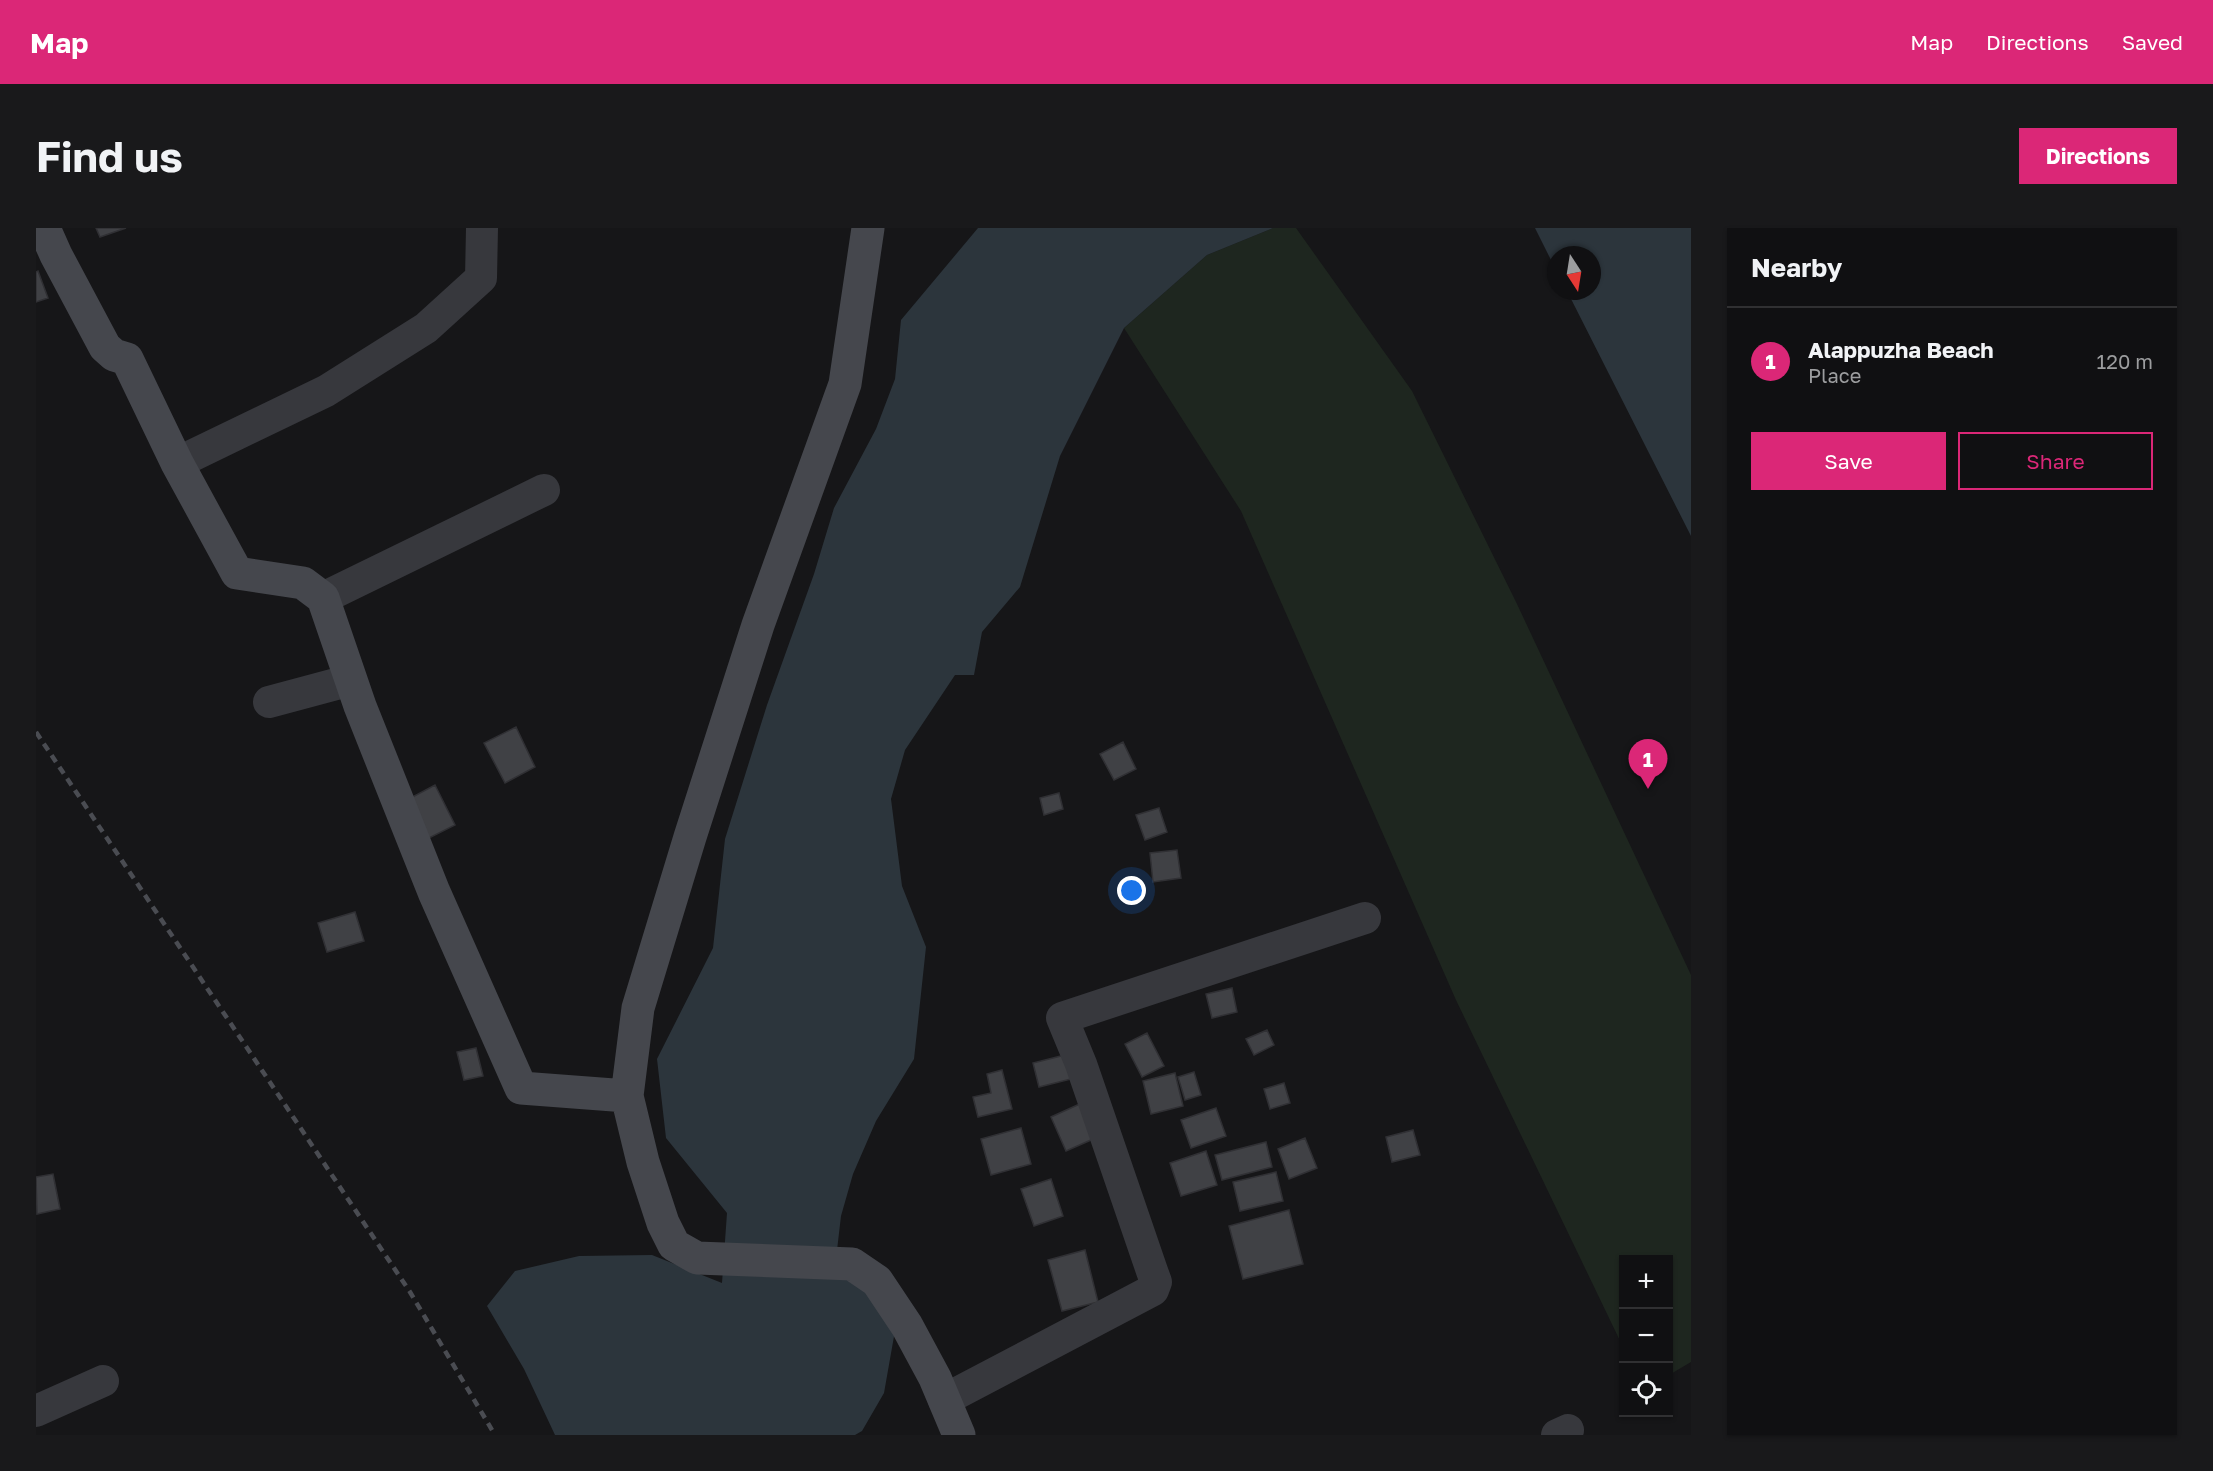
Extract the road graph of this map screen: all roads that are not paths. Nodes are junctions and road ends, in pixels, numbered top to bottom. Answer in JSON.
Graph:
{"nodes":[{"id":1,"x":44,"y":228,"type":"edge"},
{"id":2,"x":482,"y":228,"type":"edge"},
{"id":3,"x":868,"y":228,"type":"edge"},
{"id":4,"x":177,"y":463,"type":"junction"},
{"id":5,"x":544,"y":490,"type":"dead end"},
{"id":6,"x":322,"y":598,"type":"junction"},
{"id":7,"x":351,"y":680,"type":"junction"},
{"id":8,"x":269,"y":702,"type":"dead end"},
{"id":9,"x":1365,"y":918,"type":"dead end"},
{"id":10,"x":627,"y":1096,"type":"junction"},
{"id":11,"x":103,"y":1381,"type":"dead end"},
{"id":12,"x":944,"y":1400,"type":"junction"},
{"id":13,"x":36,"y":1411,"type":"edge"},
{"id":14,"x":958,"y":1434,"type":"edge"}],
"edges":[{"from":1,"to":4,"type":"main road"},
{"from":2,"to":4,"type":"street"},
{"from":3,"to":10,"type":"main road"},
{"from":4,"to":6,"type":"main road"},
{"from":5,"to":6,"type":"street"},
{"from":6,"to":7,"type":"main road"},
{"from":7,"to":8,"type":"street"},
{"from":7,"to":10,"type":"main road"},
{"from":9,"to":12,"type":"street"},
{"from":10,"to":12,"type":"main road"},
{"from":11,"to":13,"type":"street"},
{"from":12,"to":14,"type":"main road"}]}
